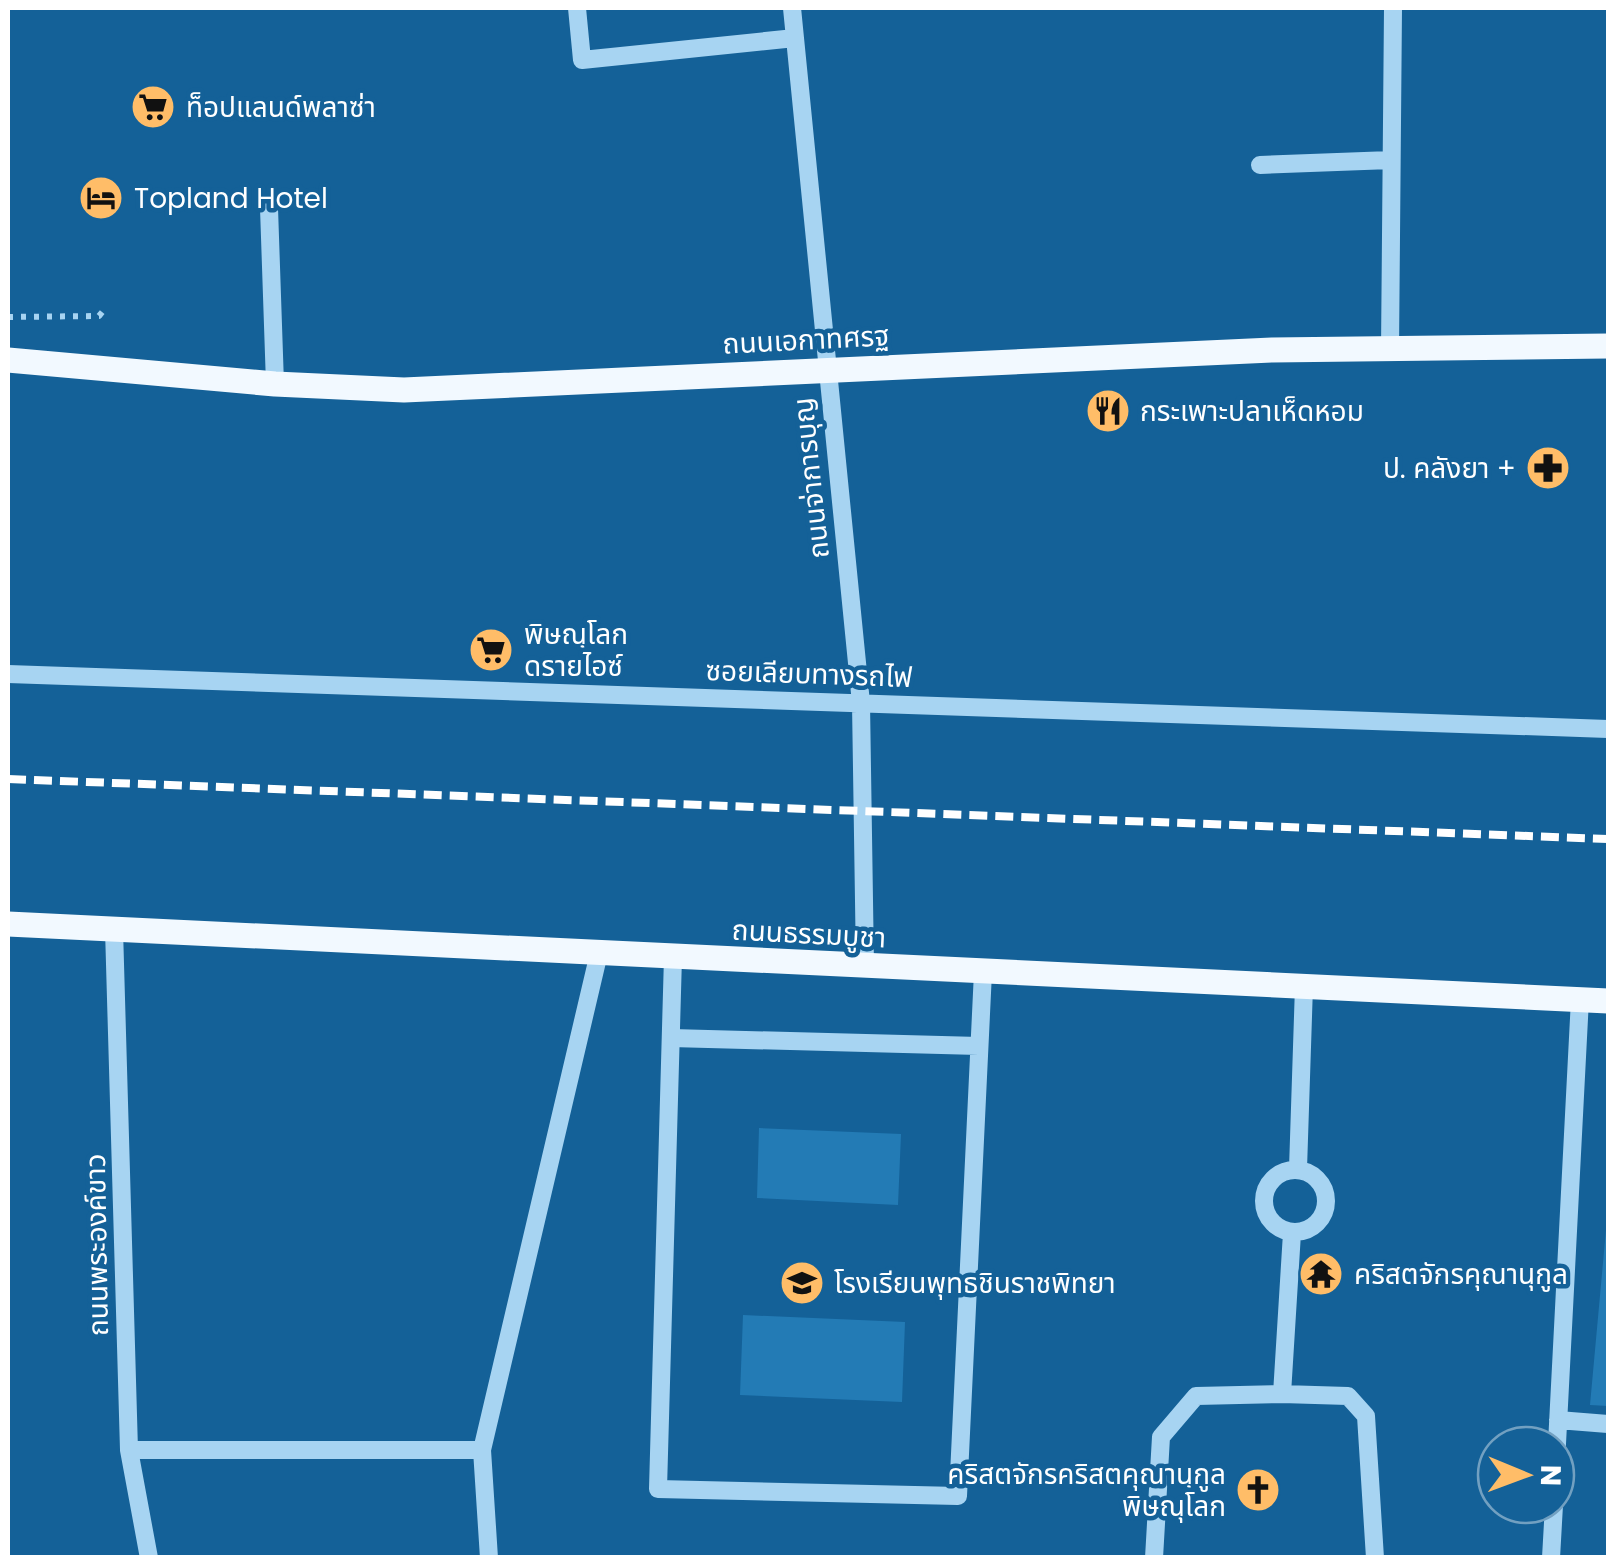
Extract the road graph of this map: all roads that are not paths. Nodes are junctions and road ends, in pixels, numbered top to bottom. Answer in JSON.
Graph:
{"nodes":[{"id":1,"x":577,"y":8,"type":"edge"},
{"id":2,"x":792,"y":8,"type":"edge"},
{"id":3,"x":1392,"y":8,"type":"edge"},
{"id":4,"x":795,"y":38,"type":"junction"},
{"id":5,"x":1392,"y":160,"type":"junction"},
{"id":6,"x":1260,"y":165,"type":"dead end"},
{"id":7,"x":269,"y":208,"type":"dead end"},
{"id":8,"x":1608,"y":346,"type":"edge"},
{"id":9,"x":1390,"y":350,"type":"junction"},
{"id":10,"x":8,"y":360,"type":"edge"},
{"id":11,"x":827,"y":368,"type":"junction"},
{"id":12,"x":275,"y":384,"type":"junction"},
{"id":13,"x":8,"y":674,"type":"edge"},
{"id":14,"x":861,"y":704,"type":"junction"},
{"id":15,"x":1608,"y":729,"type":"edge"},
{"id":16,"x":8,"y":924,"type":"edge"},
{"id":17,"x":114,"y":929,"type":"junction"},
{"id":18,"x":598,"y":953,"type":"junction"},
{"id":19,"x":673,"y":957,"type":"junction"},
{"id":20,"x":865,"y":966,"type":"junction"},
{"id":21,"x":983,"y":972,"type":"junction"},
{"id":22,"x":1304,"y":986,"type":"junction"},
{"id":23,"x":1580,"y":999,"type":"junction"},
{"id":24,"x":1608,"y":1000,"type":"edge"},
{"id":25,"x":671,"y":1038,"type":"junction"},
{"id":26,"x":979,"y":1046,"type":"junction"},
{"id":27,"x":1298,"y":1168,"type":"junction"},
{"id":28,"x":1292,"y":1233,"type":"junction"},
{"id":29,"x":1282,"y":1394,"type":"junction"},
{"id":30,"x":1558,"y":1420,"type":"junction"},
{"id":31,"x":1608,"y":1424,"type":"edge"},
{"id":32,"x":1558,"y":1425,"type":"edge"},
{"id":33,"x":129,"y":1450,"type":"junction"},
{"id":34,"x":482,"y":1450,"type":"junction"},
{"id":35,"x":1553,"y":1525,"type":"edge"},
{"id":36,"x":149,"y":1558,"type":"edge"},
{"id":37,"x":489,"y":1558,"type":"edge"},
{"id":38,"x":1154,"y":1558,"type":"edge"},
{"id":39,"x":1375,"y":1558,"type":"edge"},
{"id":40,"x":1551,"y":1558,"type":"edge"}],
"edges":[{"from":1,"to":4,"type":"street"},
{"from":2,"to":4,"type":"street","name":"ถนนจ่าการบุญ"},
{"from":3,"to":5,"type":"street"},
{"from":4,"to":11,"type":"street","name":"ถนนจ่าการบุญ"},
{"from":5,"to":6,"type":"street"},
{"from":5,"to":9,"type":"street"},
{"from":7,"to":12,"type":"street"},
{"from":8,"to":9,"type":"main road","name":"ถนนเอกาทศรฐ"},
{"from":9,"to":11,"type":"main road","name":"ถนนเอกาทศรฐ"},
{"from":10,"to":12,"type":"main road","name":"ถนนเอกาทศรฐ"},
{"from":11,"to":12,"type":"main road","name":"ถนนเอกาทศรฐ"},
{"from":11,"to":14,"type":"street","name":"ถนนจ่าการบุญ"},
{"from":13,"to":14,"type":"street","name":"ซอยเลียบทางรถไฟ"},
{"from":14,"to":15,"type":"street","name":"ซอยเลียบทางรถไฟ"},
{"from":14,"to":20,"type":"street","name":"ถนนจ่าการบุญ"},
{"from":16,"to":17,"type":"main road","name":"ถนนธรรมบูชา"},
{"from":17,"to":18,"type":"main road","name":"ถนนธรรมบูชา"},
{"from":17,"to":33,"type":"street","name":"ถนนพระองค์ขาว"},
{"from":18,"to":19,"type":"main road","name":"ถนนธรรมบูชา"},
{"from":18,"to":34,"type":"street"},
{"from":19,"to":20,"type":"main road","name":"ถนนธรรมบูชา"},
{"from":19,"to":25,"type":"street"},
{"from":20,"to":21,"type":"main road","name":"ถนนธรรมบูชา"},
{"from":21,"to":22,"type":"main road","name":"ถนนธรรมบูชา"},
{"from":21,"to":26,"type":"street"},
{"from":22,"to":23,"type":"main road","name":"ถนนธรรมบูชา"},
{"from":22,"to":27,"type":"street"},
{"from":23,"to":24,"type":"main road","name":"ถนนธรรมบูชา"},
{"from":23,"to":30,"type":"street"},
{"from":25,"to":26,"type":"street"},
{"from":25,"to":26,"type":"street"},
{"from":27,"to":28,"type":"street"},
{"from":27,"to":28,"type":"street"},
{"from":28,"to":29,"type":"street"},
{"from":29,"to":38,"type":"street"},
{"from":29,"to":39,"type":"street"},
{"from":30,"to":31,"type":"street"},
{"from":30,"to":32,"type":"street"},
{"from":33,"to":34,"type":"street"},
{"from":33,"to":36,"type":"street","name":"ถนนพระองค์ขาว"},
{"from":34,"to":37,"type":"street"},
{"from":35,"to":40,"type":"street"}]}
